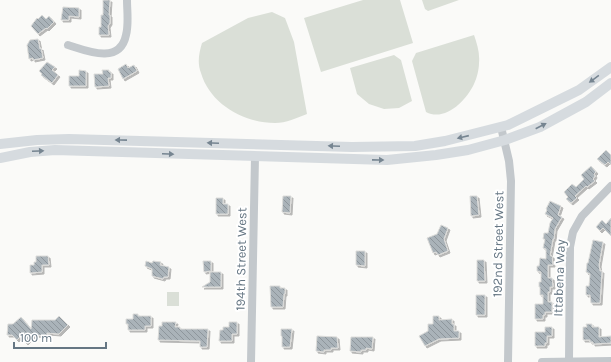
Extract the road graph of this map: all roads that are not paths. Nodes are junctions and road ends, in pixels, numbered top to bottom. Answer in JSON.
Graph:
{"nodes":[{"id":1,"x":127,"y":0,"type":"edge"},
{"id":2,"x":68,"y":46,"type":"dead end"},
{"id":3,"x":611,"y":67,"type":"edge"},
{"id":4,"x":611,"y":83,"type":"edge"},
{"id":5,"x":501,"y":127,"type":"junction"},
{"id":6,"x":505,"y":140,"type":"junction"},
{"id":7,"x":0,"y":144,"type":"edge"},
{"id":8,"x":254,"y":157,"type":"junction"},
{"id":9,"x":0,"y":158,"type":"edge"},
{"id":10,"x":611,"y":186,"type":"edge"},
{"id":11,"x":569,"y":361,"type":"edge"},
{"id":12,"x":611,"y":361,"type":"edge"},
{"id":13,"x":251,"y":362,"type":"edge"},
{"id":14,"x":508,"y":362,"type":"edge"},
{"id":15,"x":542,"y":362,"type":"edge"}],
"edges":[{"from":1,"to":2,"type":"street"},
{"from":3,"to":5,"type":"main road","one_way":true},
{"from":6,"to":4,"type":"main road","one_way":true},
{"from":5,"to":6,"type":"street","name":"192nd Street West"},
{"from":5,"to":7,"type":"main road","one_way":true},
{"from":8,"to":6,"type":"main road","one_way":true},
{"from":6,"to":14,"type":"street","name":"192nd Street West"},
{"from":9,"to":8,"type":"main road","one_way":true},
{"from":8,"to":13,"type":"street","name":"194th Street West"},
{"from":10,"to":11,"type":"street","name":"Ittabena Way"},
{"from":11,"to":12,"type":"street"},
{"from":11,"to":15,"type":"street"}]}
